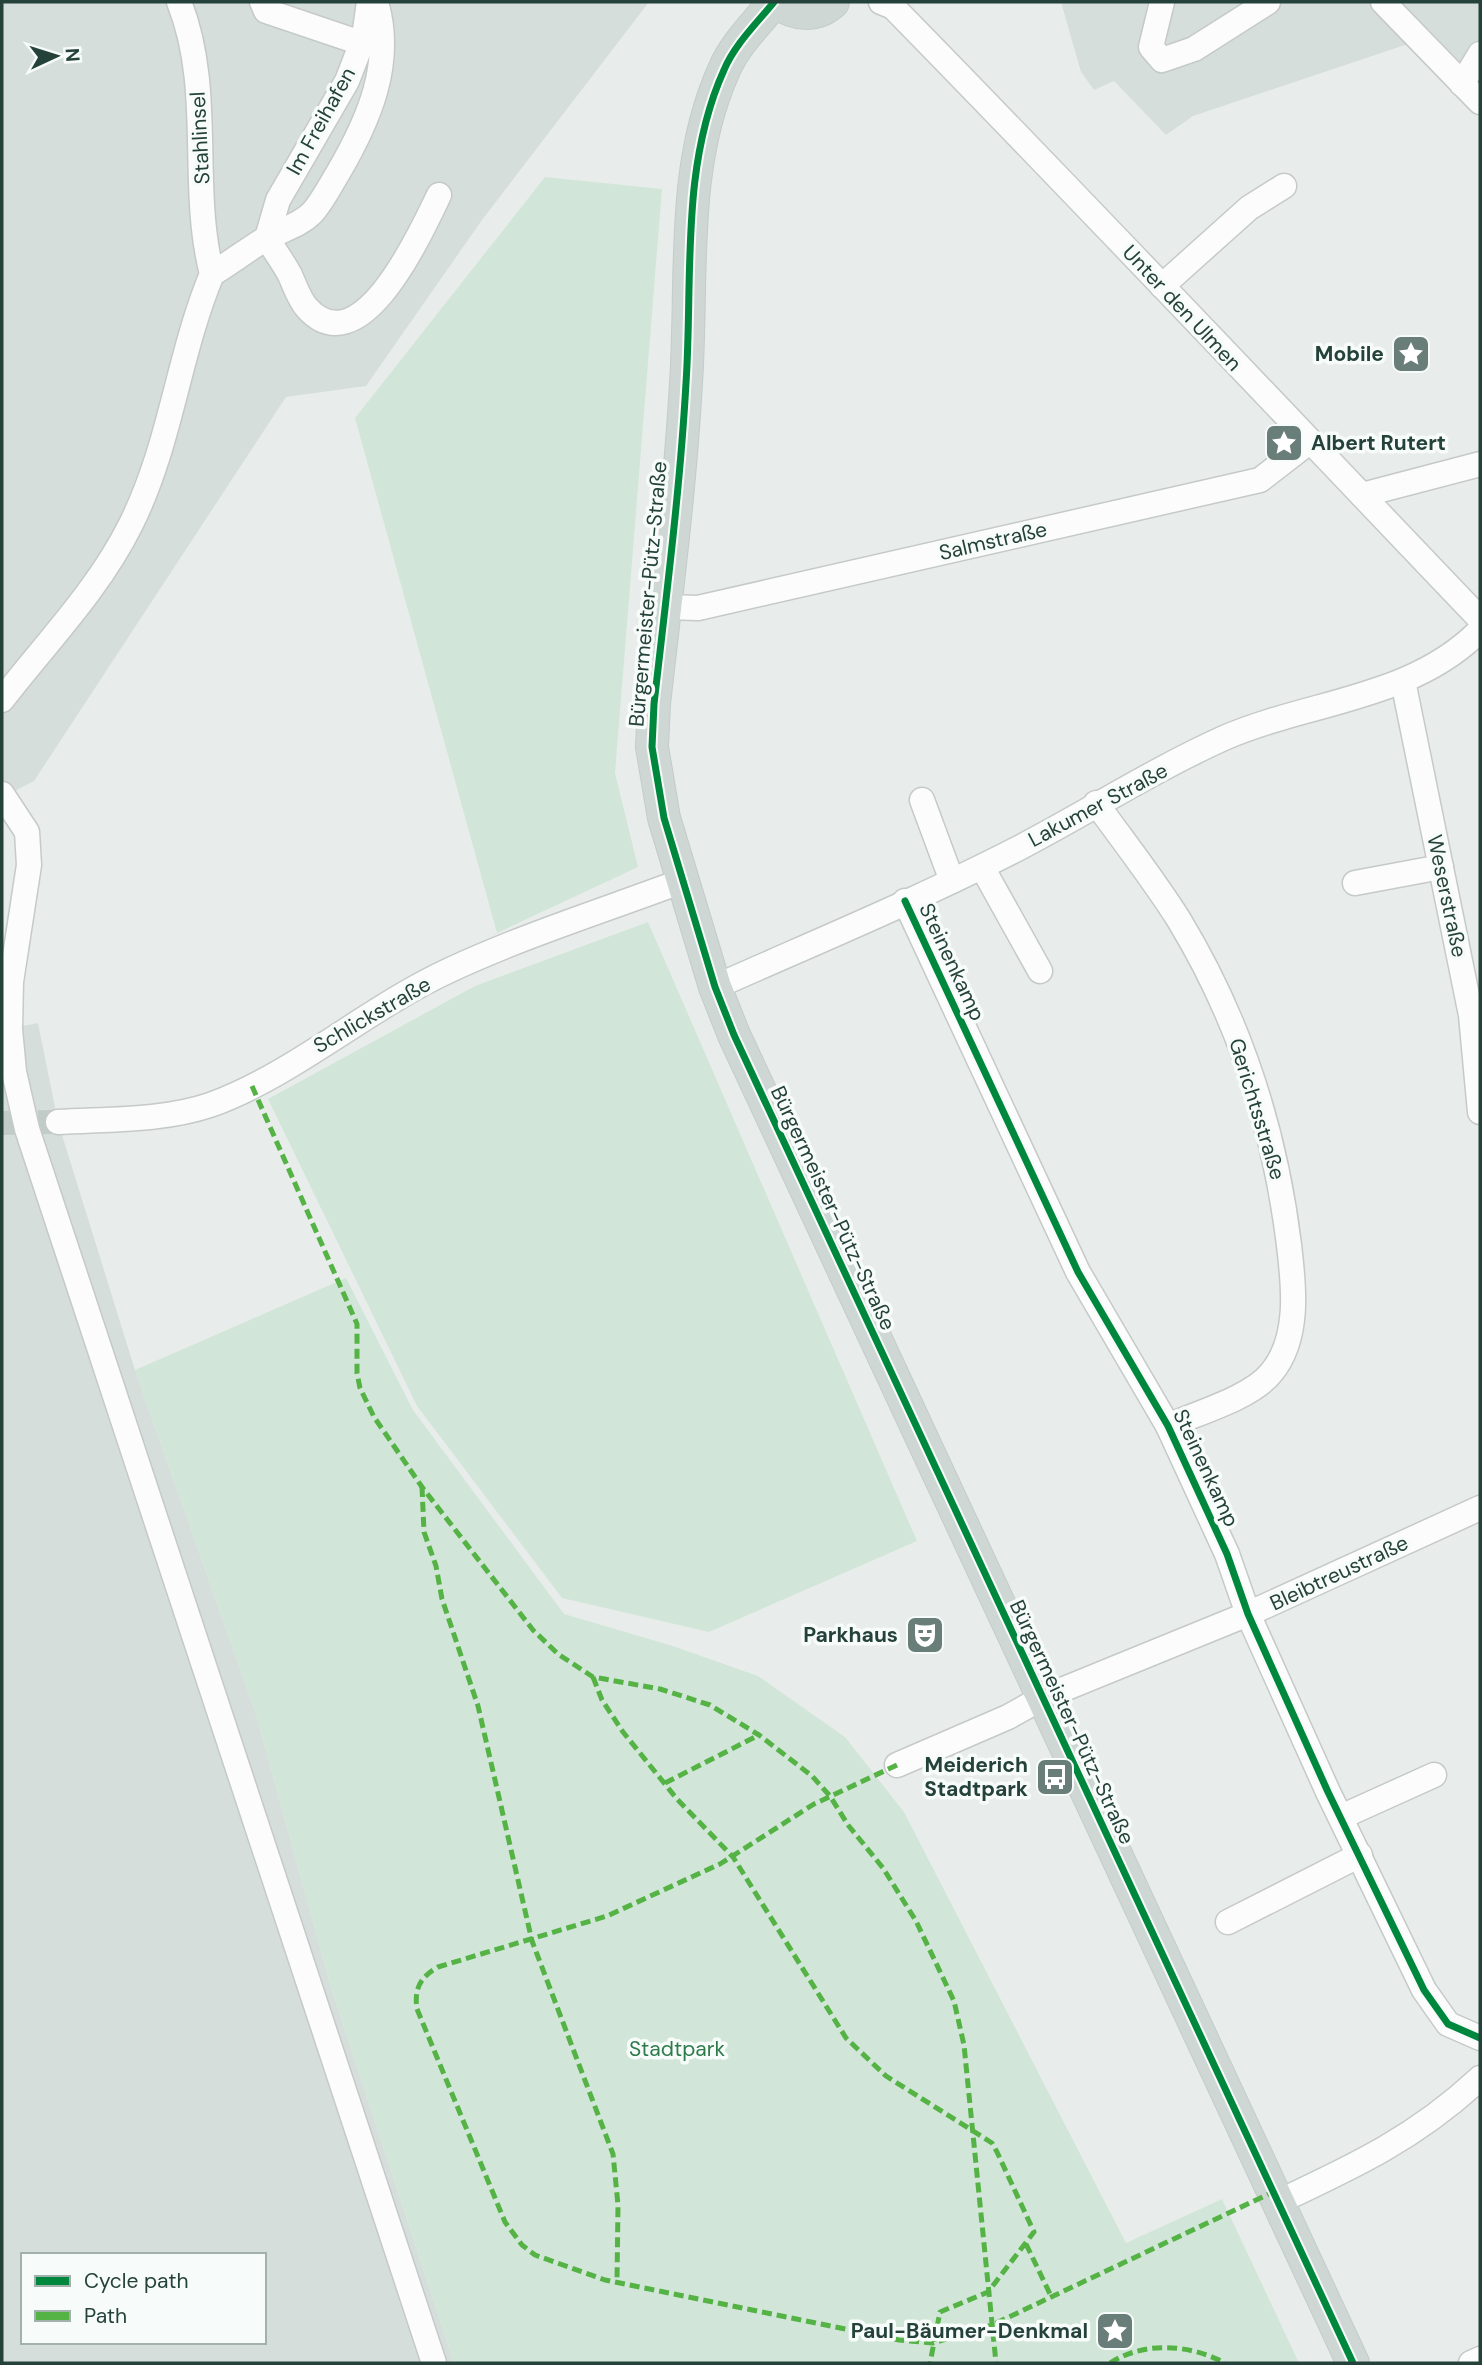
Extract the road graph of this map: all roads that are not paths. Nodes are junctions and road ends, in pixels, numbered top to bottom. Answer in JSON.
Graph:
{"nodes":[{"id":1,"x":179,"y":2,"type":"edge"},
{"id":2,"x":262,"y":2,"type":"edge"},
{"id":3,"x":369,"y":2,"type":"edge"},
{"id":4,"x":376,"y":2,"type":"edge"},
{"id":5,"x":775,"y":2,"type":"edge"},
{"id":6,"x":834,"y":2,"type":"edge"},
{"id":7,"x":881,"y":2,"type":"edge"},
{"id":8,"x":1162,"y":2,"type":"edge"},
{"id":9,"x":1268,"y":2,"type":"edge"},
{"id":10,"x":1383,"y":2,"type":"edge"},
{"id":11,"x":296,"y":13,"type":"edge"},
{"id":12,"x":361,"y":43,"type":"junction"},
{"id":13,"x":1480,"y":54,"type":"edge"},
{"id":14,"x":1462,"y":84,"type":"junction"},
{"id":15,"x":1480,"y":102,"type":"edge"},
{"id":16,"x":1284,"y":186,"type":"dead end"},
{"id":17,"x":439,"y":195,"type":"dead end"},
{"id":18,"x":267,"y":238,"type":"junction"},
{"id":19,"x":212,"y":274,"type":"junction"},
{"id":20,"x":1162,"y":286,"type":"junction"},
{"id":21,"x":1309,"y":442,"type":"junction"},
{"id":22,"x":1480,"y":464,"type":"edge"},
{"id":23,"x":1362,"y":495,"type":"junction"},
{"id":24,"x":665,"y":607,"type":"junction"},
{"id":25,"x":1480,"y":619,"type":"edge"},
{"id":26,"x":1480,"y":630,"type":"edge"},
{"id":27,"x":1403,"y":681,"type":"junction"},
{"id":28,"x":7,"y":686,"type":"edge"},
{"id":29,"x":2,"y":794,"type":"edge"},
{"id":30,"x":922,"y":800,"type":"dead end"},
{"id":31,"x":1096,"y":803,"type":"junction"},
{"id":32,"x":982,"y":866,"type":"junction"},
{"id":33,"x":1441,"y":867,"type":"junction"},
{"id":34,"x":682,"y":881,"type":"junction"},
{"id":35,"x":952,"y":881,"type":"junction"},
{"id":36,"x":1355,"y":883,"type":"dead end"},
{"id":37,"x":905,"y":901,"type":"junction"},
{"id":38,"x":1041,"y":971,"type":"dead end"},
{"id":39,"x":715,"y":987,"type":"junction"},
{"id":40,"x":1480,"y":1112,"type":"edge"},
{"id":41,"x":58,"y":1122,"type":"tunnel mouth"},
{"id":42,"x":1168,"y":1426,"type":"junction"},
{"id":43,"x":1480,"y":1508,"type":"edge"},
{"id":44,"x":1248,"y":1614,"type":"junction"},
{"id":45,"x":1042,"y":1698,"type":"junction"},
{"id":46,"x":897,"y":1765,"type":"dead end"},
{"id":47,"x":1434,"y":1775,"type":"dead end"},
{"id":48,"x":1341,"y":1817,"type":"junction"},
{"id":49,"x":1360,"y":1855,"type":"junction"},
{"id":50,"x":1228,"y":1922,"type":"dead end"},
{"id":51,"x":1480,"y":2038,"type":"edge"},
{"id":52,"x":1480,"y":2078,"type":"edge"},
{"id":53,"x":1278,"y":2202,"type":"junction"},
{"id":54,"x":1480,"y":2359,"type":"edge"},
{"id":55,"x":434,"y":2363,"type":"edge"},
{"id":56,"x":1353,"y":2363,"type":"edge"},
{"id":57,"x":1471,"y":2363,"type":"edge"}],
"edges":[{"from":1,"to":19,"type":"street","name":"Stahlinsel"},
{"from":2,"to":11,"type":"street"},
{"from":3,"to":12,"type":"street","name":"Im Freihafen"},
{"from":4,"to":18,"type":"street","name":"Im Freihafen"},
{"from":5,"to":6,"type":"main road"},
{"from":5,"to":24,"type":"main road","name":"Bürgermeister-Pütz-Straße"},
{"from":7,"to":20,"type":"street","name":"Unter den Ulmen"},
{"from":8,"to":9,"type":"street"},
{"from":10,"to":14,"type":"street"},
{"from":11,"to":12,"type":"street"},
{"from":12,"to":18,"type":"street","name":"Im Freihafen"},
{"from":13,"to":14,"type":"street"},
{"from":14,"to":15,"type":"street"},
{"from":16,"to":20,"type":"street"},
{"from":17,"to":18,"type":"street"},
{"from":18,"to":19,"type":"street","name":"Im Freihafen"},
{"from":19,"to":28,"type":"street"},
{"from":20,"to":21,"type":"street","name":"Unter den Ulmen"},
{"from":21,"to":23,"type":"street","name":"Unter den Ulmen"},
{"from":21,"to":24,"type":"street","name":"Salmstraße"},
{"from":22,"to":23,"type":"street"},
{"from":23,"to":25,"type":"street","name":"Unter den Ulmen"},
{"from":24,"to":34,"type":"main road","name":"Bürgermeister-Pütz-Straße"},
{"from":26,"to":27,"type":"street","name":"Lakumer Straße"},
{"from":27,"to":31,"type":"street","name":"Lakumer Straße"},
{"from":27,"to":33,"type":"street","name":"Weserstraße"},
{"from":29,"to":55,"type":"street"},
{"from":30,"to":35,"type":"street"},
{"from":31,"to":32,"type":"street","name":"Lakumer Straße"},
{"from":31,"to":42,"type":"street","name":"Gerichtsstraße"},
{"from":32,"to":35,"type":"street","name":"Lakumer Straße"},
{"from":32,"to":38,"type":"street"},
{"from":33,"to":36,"type":"street"},
{"from":33,"to":40,"type":"street","name":"Weserstraße"},
{"from":34,"to":39,"type":"main road","name":"Bürgermeister-Pütz-Straße"},
{"from":34,"to":41,"type":"street","name":"Schlickstraße"},
{"from":35,"to":37,"type":"street","name":"Lakumer Straße"},
{"from":37,"to":39,"type":"street","name":"Lakumer Straße"},
{"from":37,"to":42,"type":"street","name":"Steinenkamp"},
{"from":39,"to":45,"type":"main road","name":"Bürgermeister-Pütz-Straße"},
{"from":42,"to":44,"type":"street","name":"Steinenkamp"},
{"from":43,"to":44,"type":"street","name":"Bleibtreustraße"},
{"from":44,"to":45,"type":"street","name":"Bleibtreustraße"},
{"from":44,"to":48,"type":"street","name":"Steinenkamp"},
{"from":45,"to":46,"type":"street","name":"Bleibtreustraße"},
{"from":45,"to":53,"type":"main road","name":"Bürgermeister-Pütz-Straße"},
{"from":47,"to":48,"type":"street"},
{"from":48,"to":49,"type":"street","name":"Steinenkamp"},
{"from":49,"to":50,"type":"street"},
{"from":49,"to":51,"type":"street","name":"Steinenkamp"},
{"from":52,"to":53,"type":"street"},
{"from":53,"to":56,"type":"main road","name":"Bürgermeister-Pütz-Straße"},
{"from":54,"to":57,"type":"street"}]}
